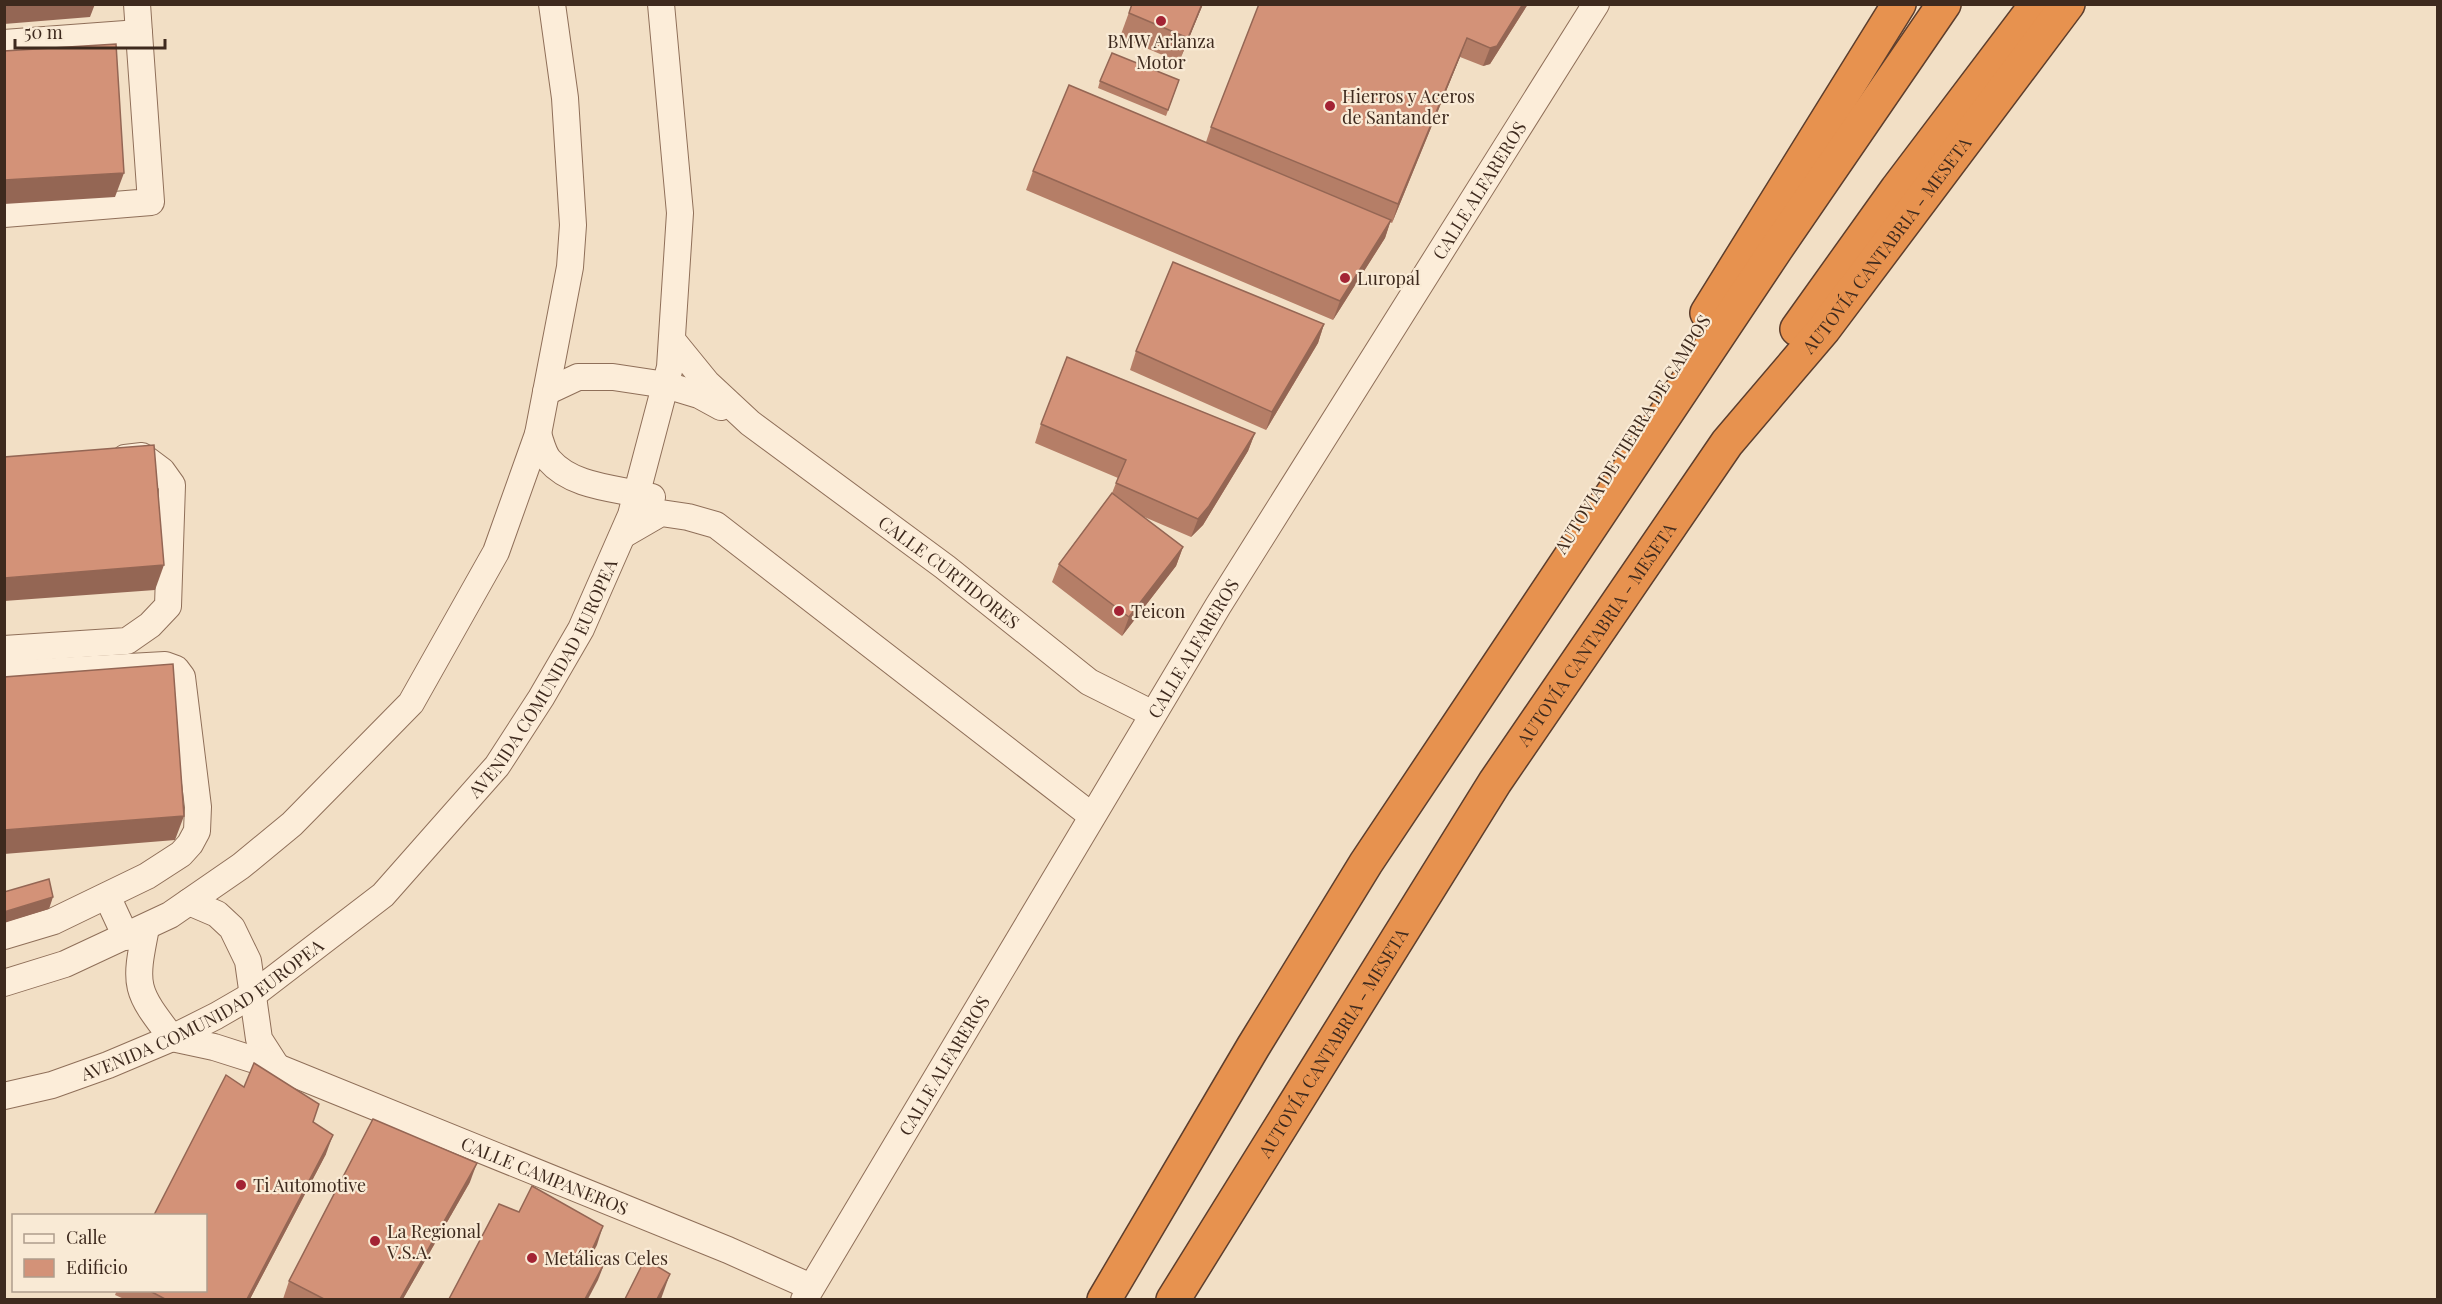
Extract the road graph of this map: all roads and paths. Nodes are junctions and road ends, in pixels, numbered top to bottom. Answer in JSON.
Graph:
{"nodes":[{"id":1,"x":137,"y":4,"type":"edge"},
{"id":2,"x":552,"y":4,"type":"edge"},
{"id":3,"x":661,"y":4,"type":"edge"},
{"id":4,"x":1596,"y":4,"type":"edge"},
{"id":5,"x":1899,"y":4,"type":"edge"},
{"id":6,"x":1944,"y":4,"type":"edge"},
{"id":7,"x":2037,"y":4,"type":"edge"},
{"id":8,"x":2068,"y":4,"type":"edge"},
{"id":9,"x":139,"y":33,"type":"junction"},
{"id":10,"x":4,"y":43,"type":"edge"},
{"id":11,"x":4,"y":214,"type":"edge"},
{"id":12,"x":672,"y":340,"type":"junction"},
{"id":13,"x":666,"y":385,"type":"junction"},
{"id":14,"x":546,"y":392,"type":"junction"},
{"id":15,"x":750,"y":423,"type":"junction"},
{"id":16,"x":538,"y":434,"type":"junction"},
{"id":17,"x":1727,"y":443,"type":"junction"},
{"id":18,"x":96,"y":460,"type":"edge"},
{"id":19,"x":637,"y":493,"type":"junction"},
{"id":20,"x":716,"y":525,"type":"junction"},
{"id":21,"x":622,"y":535,"type":"junction"},
{"id":22,"x":4,"y":649,"type":"edge"},
{"id":23,"x":4,"y":675,"type":"edge"},
{"id":24,"x":1153,"y":714,"type":"junction"},
{"id":25,"x":1092,"y":816,"type":"junction"},
{"id":26,"x":1366,"y":863,"type":"junction"},
{"id":27,"x":107,"y":896,"type":"junction"},
{"id":28,"x":189,"y":902,"type":"junction"},
{"id":29,"x":136,"y":932,"type":"junction"},
{"id":30,"x":4,"y":936,"type":"edge"},
{"id":31,"x":4,"y":983,"type":"edge"},
{"id":32,"x":254,"y":994,"type":"junction"},
{"id":33,"x":172,"y":1038,"type":"junction"},
{"id":34,"x":277,"y":1067,"type":"junction"},
{"id":35,"x":4,"y":1096,"type":"edge"},
{"id":36,"x":807,"y":1293,"type":"edge"},
{"id":37,"x":1104,"y":1299,"type":"edge"},
{"id":38,"x":1173,"y":1299,"type":"edge"}],
"edges":[{"from":1,"to":9,"type":"street"},
{"from":2,"to":14,"type":"street"},
{"from":3,"to":12,"type":"street","name":"AVENIDA COMUNIDAD EUROPEA"},
{"from":4,"to":24,"type":"street","name":"CALLE ALFAREROS"},
{"from":5,"to":26,"type":"highway","name":"AUTOVIA DE TIERRA DE CAMPOS"},
{"from":6,"to":26,"type":"highway"},
{"from":7,"to":17,"type":"highway"},
{"from":8,"to":17,"type":"highway","name":"AUTOVÍA CANTABRIA - MESETA"},
{"from":9,"to":10,"type":"street"},
{"from":9,"to":11,"type":"street"},
{"from":12,"to":13,"type":"street","name":"AVENIDA COMUNIDAD EUROPEA"},
{"from":12,"to":15,"type":"street","name":"CALLE CURTIDORES"},
{"from":13,"to":14,"type":"street","name":"CALLE CURTIDORES"},
{"from":13,"to":15,"type":"street","name":"CALLE CURTIDORES"},
{"from":13,"to":19,"type":"street","name":"AVENIDA COMUNIDAD EUROPEA"},
{"from":14,"to":16,"type":"street"},
{"from":15,"to":24,"type":"street","name":"CALLE CURTIDORES"},
{"from":16,"to":19,"type":"street"},
{"from":16,"to":28,"type":"street"},
{"from":17,"to":38,"type":"highway","name":"AUTOVÍA CANTABRIA - MESETA"},
{"from":18,"to":22,"type":"street"},
{"from":19,"to":20,"type":"street"},
{"from":19,"to":21,"type":"street","name":"AVENIDA COMUNIDAD EUROPEA"},
{"from":20,"to":21,"type":"street"},
{"from":20,"to":25,"type":"street"},
{"from":21,"to":32,"type":"street","name":"AVENIDA COMUNIDAD EUROPEA"},
{"from":23,"to":27,"type":"street"},
{"from":24,"to":25,"type":"street","name":"CALLE ALFAREROS"},
{"from":25,"to":36,"type":"street","name":"CALLE ALFAREROS"},
{"from":26,"to":37,"type":"highway"},
{"from":27,"to":29,"type":"street"},
{"from":27,"to":30,"type":"street"},
{"from":28,"to":29,"type":"street"},
{"from":28,"to":32,"type":"street"},
{"from":29,"to":31,"type":"street"},
{"from":29,"to":33,"type":"street"},
{"from":32,"to":33,"type":"street","name":"AVENIDA COMUNIDAD EUROPEA"},
{"from":32,"to":34,"type":"street"},
{"from":33,"to":34,"type":"street","name":"CALLE CAMPANEROS"},
{"from":33,"to":35,"type":"street","name":"AVENIDA COMUNIDAD EUROPEA"},
{"from":34,"to":36,"type":"street","name":"CALLE CAMPANEROS"}]}
